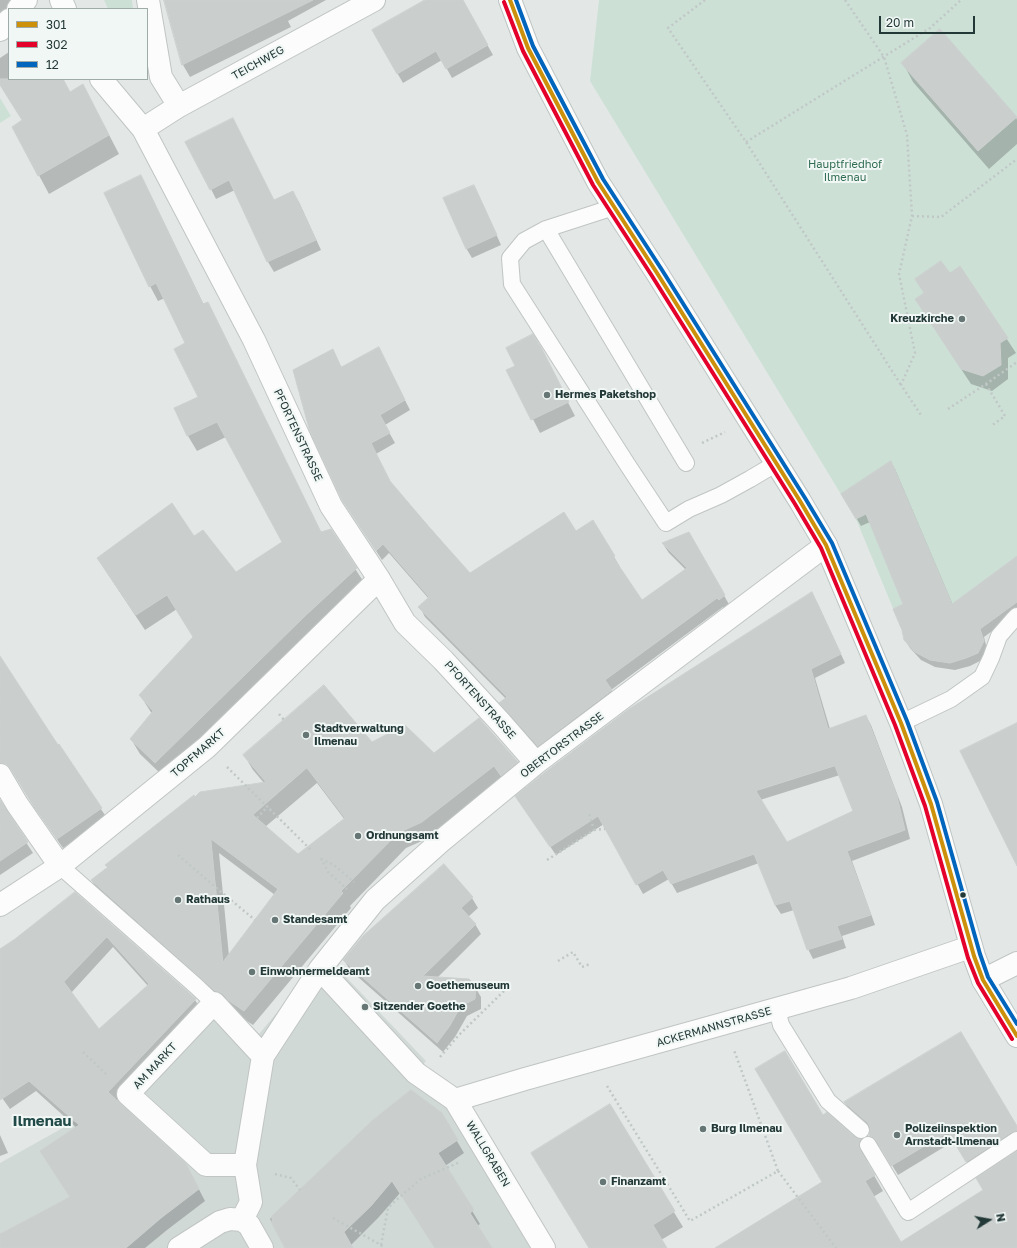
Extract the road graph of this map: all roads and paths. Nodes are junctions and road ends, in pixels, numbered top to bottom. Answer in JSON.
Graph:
{"nodes":[{"id":1,"x":26,"y":0,"type":"edge"},
{"id":2,"x":148,"y":0,"type":"edge"},
{"id":3,"x":374,"y":0,"type":"edge"},
{"id":4,"x":510,"y":0,"type":"edge"},
{"id":5,"x":705,"y":0,"type":"edge"},
{"id":6,"x":845,"y":0,"type":"edge"},
{"id":7,"x":961,"y":0,"type":"edge"},
{"id":8,"x":19,"y":8,"type":"edge"},
{"id":9,"x":8,"y":21,"type":"edge"},
{"id":10,"x":0,"y":30,"type":"edge"},
{"id":11,"x":884,"y":57,"type":"junction"},
{"id":12,"x":102,"y":80,"type":"edge"},
{"id":13,"x":179,"y":106,"type":"junction"},
{"id":14,"x":143,"y":129,"type":"junction"},
{"id":15,"x":746,"y":142,"type":"junction"},
{"id":16,"x":1017,"y":159,"type":"edge"},
{"id":17,"x":614,"y":207,"type":"junction"},
{"id":18,"x":912,"y":216,"type":"junction"},
{"id":19,"x":546,"y":229,"type":"junction"},
{"id":20,"x":1017,"y":362,"type":"edge"},
{"id":21,"x":986,"y":384,"type":"junction"},
{"id":22,"x":901,"y":385,"type":"junction"},
{"id":23,"x":948,"y":409,"type":"dead end"},
{"id":24,"x":921,"y":415,"type":"dead end"},
{"id":25,"x":749,"y":419,"type":"junction"},
{"id":26,"x":991,"y":426,"type":"dead end"},
{"id":27,"x":683,"y":459,"type":"joint"},
{"id":28,"x":776,"y":463,"type":"junction"},
{"id":29,"x":826,"y":545,"type":"junction"},
{"id":30,"x":379,"y":579,"type":"junction"},
{"id":31,"x":1017,"y":616,"type":"edge"},
{"id":32,"x":901,"y":723,"type":"junction"},
{"id":33,"x":207,"y":747,"type":"junction"},
{"id":34,"x":536,"y":763,"type":"junction"},
{"id":35,"x":0,"y":775,"type":"edge"},
{"id":36,"x":268,"y":806,"type":"junction"},
{"id":37,"x":589,"y":813,"type":"dead end"},
{"id":38,"x":257,"y":818,"type":"dead end"},
{"id":39,"x":606,"y":829,"type":"dead end"},
{"id":40,"x":594,"y":830,"type":"junction"},
{"id":41,"x":312,"y":851,"type":"dead end"},
{"id":42,"x":178,"y":855,"type":"dead end"},
{"id":43,"x":548,"y":860,"type":"dead end"},
{"id":44,"x":60,"y":866,"type":"junction"},
{"id":45,"x":372,"y":904,"type":"junction"},
{"id":46,"x":0,"y":906,"type":"edge"},
{"id":47,"x":255,"y":920,"type":"dead end"},
{"id":48,"x":970,"y":947,"type":"junction"},
{"id":49,"x":558,"y":961,"type":"dead end"},
{"id":50,"x":1017,"y":963,"type":"edge"},
{"id":51,"x":590,"y":964,"type":"dead end"},
{"id":52,"x":320,"y":968,"type":"junction"},
{"id":53,"x":983,"y":980,"type":"junction"},
{"id":54,"x":505,"y":990,"type":"dead end"},
{"id":55,"x":214,"y":1003,"type":"junction"},
{"id":56,"x":777,"y":1009,"type":"junction"},
{"id":57,"x":729,"y":1022,"type":"junction"},
{"id":58,"x":458,"y":1036,"type":"dead end"},
{"id":59,"x":1017,"y":1036,"type":"edge"},
{"id":60,"x":83,"y":1052,"type":"dead end"},
{"id":61,"x":263,"y":1056,"type":"junction"},
{"id":62,"x":596,"y":1059,"type":"junction"},
{"id":63,"x":128,"y":1094,"type":"junction"},
{"id":64,"x":454,"y":1100,"type":"junction"},
{"id":65,"x":861,"y":1130,"type":"dead end"},
{"id":66,"x":1017,"y":1140,"type":"edge"},
{"id":67,"x":868,"y":1145,"type":"dead end"},
{"id":68,"x":462,"y":1160,"type":"dead end"},
{"id":69,"x":245,"y":1164,"type":"junction"},
{"id":70,"x":778,"y":1171,"type":"junction"},
{"id":71,"x":290,"y":1178,"type":"dead end"},
{"id":72,"x":300,"y":1190,"type":"dead end"},
{"id":73,"x":333,"y":1218,"type":"dead end"},
{"id":74,"x":242,"y":1220,"type":"junction"},
{"id":75,"x":381,"y":1245,"type":"junction"},
{"id":76,"x":179,"y":1248,"type":"edge"},
{"id":77,"x":262,"y":1248,"type":"edge"},
{"id":78,"x":384,"y":1248,"type":"edge"},
{"id":79,"x":544,"y":1248,"type":"edge"},
{"id":80,"x":836,"y":1248,"type":"edge"}],
"edges":[{"from":1,"to":8,"type":"street"},
{"from":2,"to":13,"type":"street"},
{"from":3,"to":13,"type":"street","name":"TEICHWEG"},
{"from":4,"to":17,"type":"street"},
{"from":5,"to":15,"type":"path"},
{"from":6,"to":11,"type":"path"},
{"from":7,"to":11,"type":"path"},
{"from":9,"to":10,"type":"street"},
{"from":11,"to":15,"type":"path"},
{"from":11,"to":18,"type":"path"},
{"from":12,"to":14,"type":"street","name":"PFORTENSTRASSE"},
{"from":13,"to":14,"type":"street","name":"TEICHWEG"},
{"from":14,"to":30,"type":"street","name":"PFORTENSTRASSE"},
{"from":15,"to":22,"type":"path"},
{"from":16,"to":18,"type":"path"},
{"from":17,"to":19,"type":"lane"},
{"from":17,"to":25,"type":"street"},
{"from":18,"to":22,"type":"path"},
{"from":19,"to":27,"type":"lane"},
{"from":19,"to":28,"type":"lane"},
{"from":20,"to":21,"type":"path"},
{"from":21,"to":23,"type":"path"},
{"from":21,"to":26,"type":"path"},
{"from":22,"to":24,"type":"path"},
{"from":25,"to":27,"type":"path"},
{"from":25,"to":28,"type":"street"},
{"from":28,"to":29,"type":"street"},
{"from":29,"to":32,"type":"street"},
{"from":29,"to":34,"type":"street","name":"OBERTORSTRASSE"},
{"from":30,"to":33,"type":"street","name":"TOPFMARKT"},
{"from":30,"to":34,"type":"street","name":"PFORTENSTRASSE"},
{"from":31,"to":32,"type":"lane"},
{"from":32,"to":48,"type":"street"},
{"from":33,"to":36,"type":"path"},
{"from":33,"to":44,"type":"street","name":"TOPFMARKT"},
{"from":34,"to":45,"type":"street","name":"OBERTORSTRASSE"},
{"from":35,"to":44,"type":"street"},
{"from":36,"to":38,"type":"path"},
{"from":36,"to":41,"type":"path"},
{"from":37,"to":40,"type":"path"},
{"from":39,"to":40,"type":"path"},
{"from":40,"to":43,"type":"path"},
{"from":42,"to":47,"type":"path"},
{"from":44,"to":46,"type":"street","name":"TOPFMARKT"},
{"from":44,"to":55,"type":"lane"},
{"from":45,"to":45,"type":"path"},
{"from":45,"to":52,"type":"street","name":"OBERTORSTRASSE"},
{"from":48,"to":53,"type":"street"},
{"from":48,"to":56,"type":"street","name":"ACKERMANNSTRASSE"},
{"from":49,"to":51,"type":"path"},
{"from":50,"to":53,"type":"street"},
{"from":52,"to":61,"type":"street"},
{"from":52,"to":64,"type":"street","name":"WALLGRABEN"},
{"from":53,"to":59,"type":"street"},
{"from":54,"to":58,"type":"path"},
{"from":55,"to":61,"type":"street"},
{"from":55,"to":63,"type":"street","name":"AM MARKT"},
{"from":56,"to":57,"type":"street","name":"ACKERMANNSTRASSE"},
{"from":56,"to":65,"type":"lane"},
{"from":57,"to":62,"type":"street","name":"ACKERMANNSTRASSE"},
{"from":57,"to":70,"type":"path"},
{"from":60,"to":63,"type":"path"},
{"from":61,"to":69,"type":"street"},
{"from":62,"to":64,"type":"street","name":"ACKERMANNSTRASSE"},
{"from":62,"to":70,"type":"path"},
{"from":63,"to":69,"type":"street","name":"AM MARKT"},
{"from":64,"to":79,"type":"street","name":"WALLGRABEN"},
{"from":66,"to":67,"type":"lane"},
{"from":68,"to":75,"type":"path"},
{"from":69,"to":74,"type":"street"},
{"from":70,"to":80,"type":"path"},
{"from":71,"to":72,"type":"path"},
{"from":73,"to":75,"type":"path"},
{"from":74,"to":76,"type":"street"},
{"from":74,"to":77,"type":"street"},
{"from":75,"to":78,"type":"path"}]}
